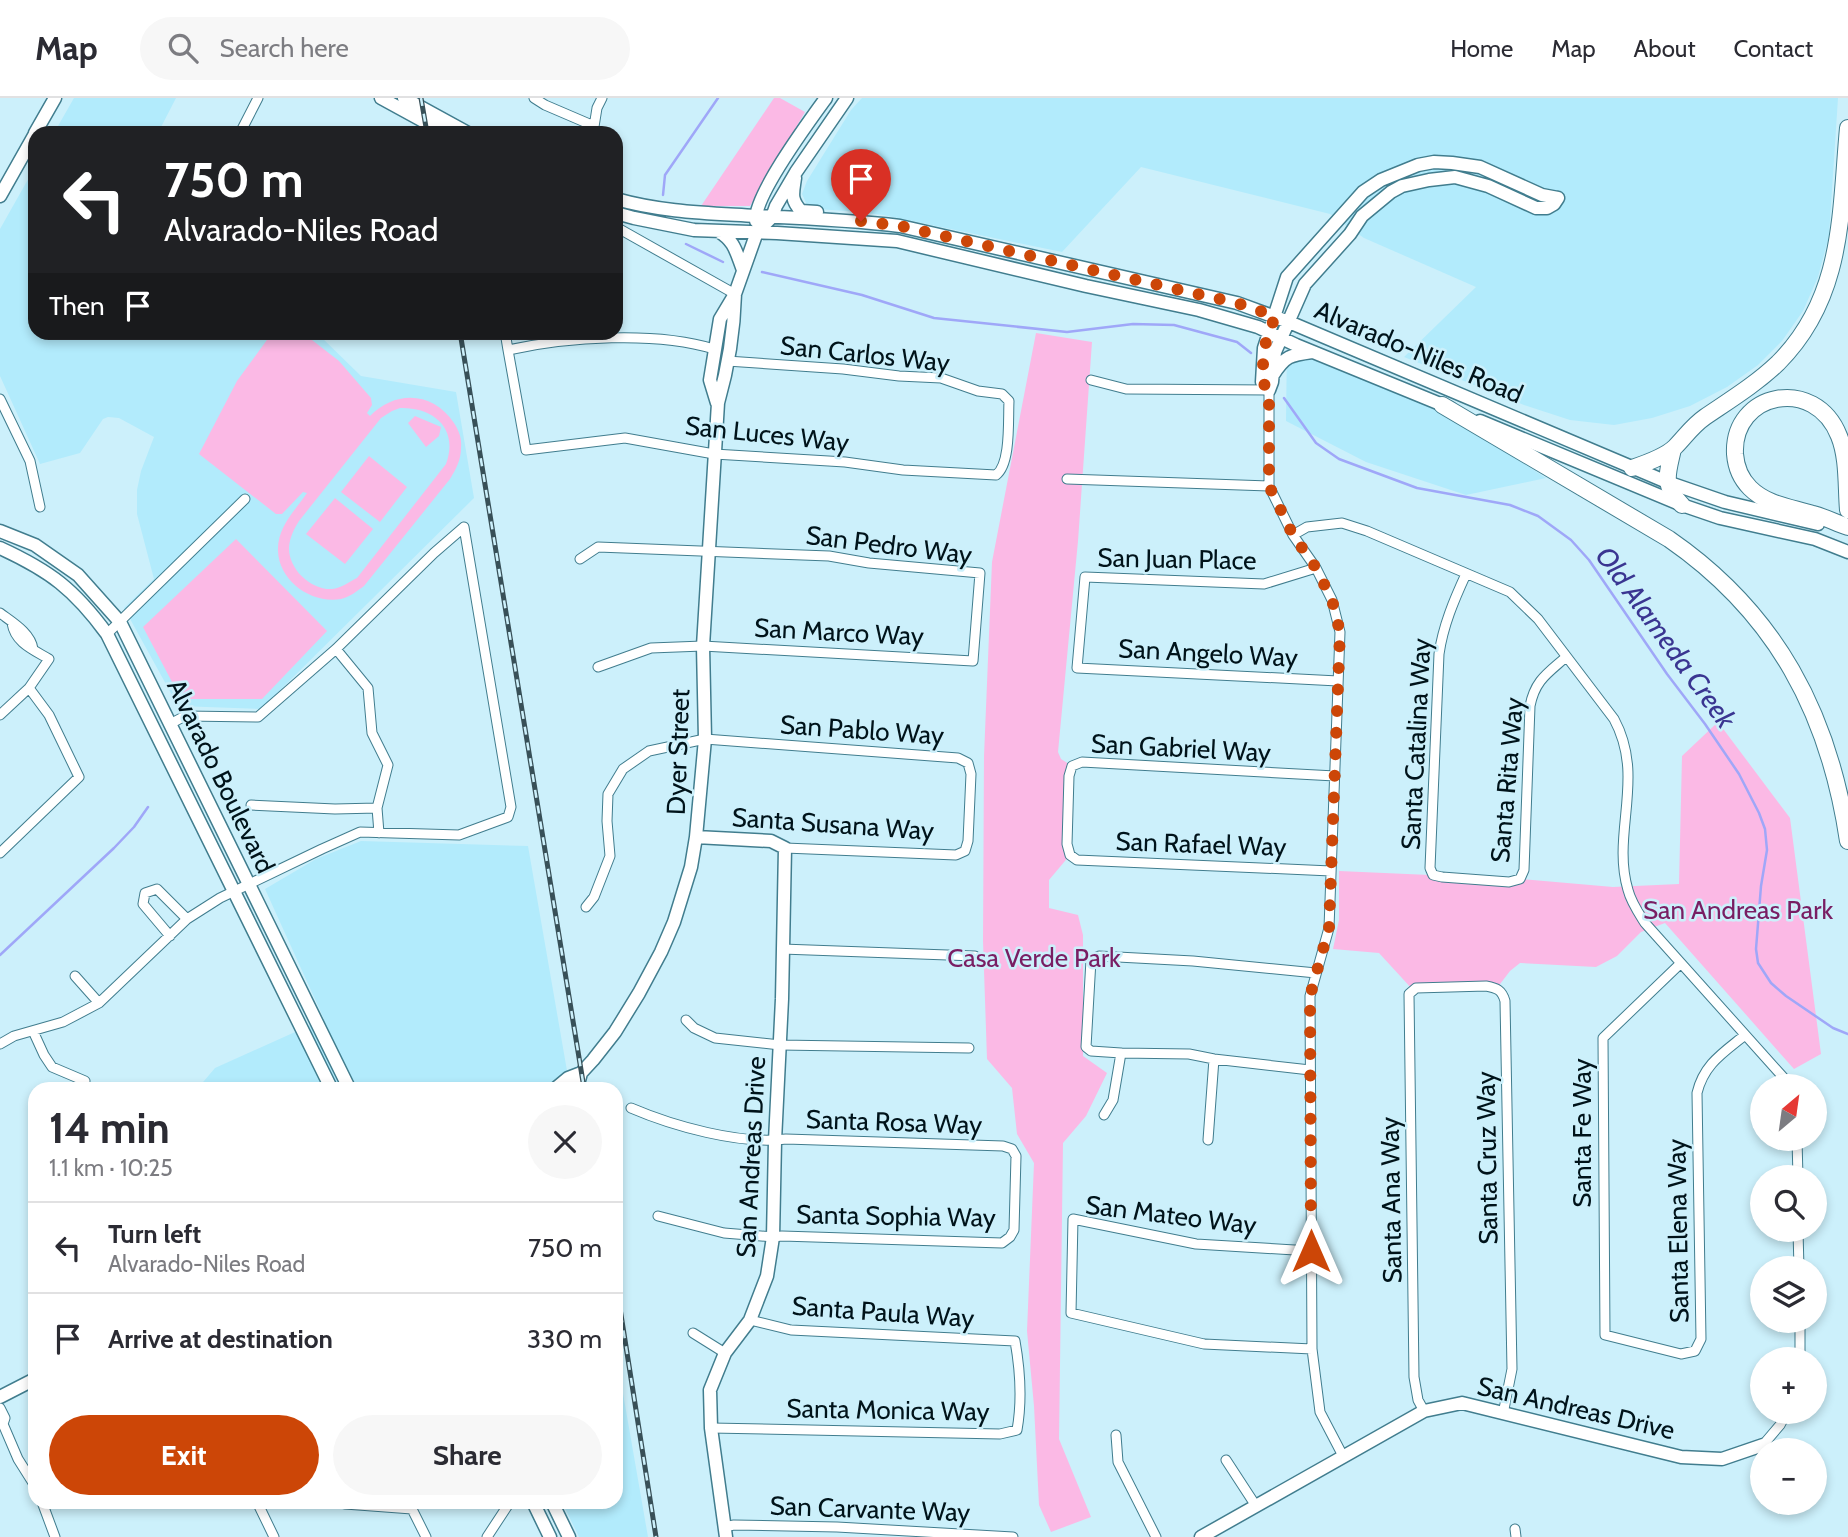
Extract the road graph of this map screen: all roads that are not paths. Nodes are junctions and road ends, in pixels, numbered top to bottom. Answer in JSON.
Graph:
{"nodes":[{"id":1,"x":55,"y":98,"type":"edge"},
{"id":2,"x":258,"y":98,"type":"edge"},
{"id":3,"x":381,"y":98,"type":"edge"},
{"id":4,"x":404,"y":98,"type":"edge"},
{"id":5,"x":534,"y":98,"type":"edge"},
{"id":6,"x":602,"y":98,"type":"edge"},
{"id":7,"x":826,"y":98,"type":"edge"},
{"id":8,"x":847,"y":98,"type":"edge"},
{"id":9,"x":39,"y":126,"type":"edge"},
{"id":10,"x":244,"y":126,"type":"edge"},
{"id":11,"x":431,"y":126,"type":"edge"},
{"id":12,"x":455,"y":126,"type":"edge"},
{"id":13,"x":585,"y":126,"type":"edge"},
{"id":14,"x":595,"y":126,"type":"edge"},
{"id":15,"x":1848,"y":128,"type":"edge"},
{"id":16,"x":28,"y":146,"type":"edge"},
{"id":17,"x":796,"y":172,"type":"junction"},
{"id":18,"x":0,"y":196,"type":"edge"},
{"id":19,"x":623,"y":201,"type":"edge"},
{"id":20,"x":623,"y":215,"type":"edge"},
{"id":21,"x":755,"y":216,"type":"junction"},
{"id":22,"x":772,"y":217,"type":"junction"},
{"id":23,"x":861,"y":221,"type":"junction"},
{"id":24,"x":623,"y":231,"type":"edge"},
{"id":25,"x":718,"y":231,"type":"junction"},
{"id":26,"x":757,"y":232,"type":"junction"},
{"id":27,"x":743,"y":270,"type":"junction"},
{"id":28,"x":735,"y":294,"type":"junction"},
{"id":29,"x":1275,"y":316,"type":"junction"},
{"id":30,"x":1289,"y":322,"type":"junction"},
{"id":31,"x":1275,"y":335,"type":"junction"},
{"id":32,"x":623,"y":339,"type":"edge"},
{"id":33,"x":506,"y":340,"type":"edge"},
{"id":34,"x":575,"y":340,"type":"edge"},
{"id":35,"x":714,"y":349,"type":"junction"},
{"id":36,"x":508,"y":350,"type":"junction"},
{"id":37,"x":1314,"y":352,"type":"junction"},
{"id":38,"x":727,"y":361,"type":"junction"},
{"id":39,"x":1273,"y":375,"type":"junction"},
{"id":40,"x":1091,"y":380,"type":"dead end"},
{"id":41,"x":1269,"y":390,"type":"junction"},
{"id":42,"x":0,"y":399,"type":"edge"},
{"id":43,"x":718,"y":403,"type":"junction"},
{"id":44,"x":1442,"y":405,"type":"junction"},
{"id":45,"x":1673,"y":449,"type":"junction"},
{"id":46,"x":714,"y":454,"type":"junction"},
{"id":47,"x":1632,"y":468,"type":"junction"},
{"id":48,"x":1002,"y":470,"type":"joint"},
{"id":49,"x":1067,"y":479,"type":"dead end"},
{"id":50,"x":1667,"y":482,"type":"junction"},
{"id":51,"x":1269,"y":486,"type":"junction"},
{"id":52,"x":245,"y":499,"type":"dead end"},
{"id":53,"x":1682,"y":505,"type":"junction"},
{"id":54,"x":40,"y":508,"type":"dead end"},
{"id":55,"x":1848,"y":510,"type":"edge"},
{"id":56,"x":1814,"y":518,"type":"junction"},
{"id":57,"x":1848,"y":527,"type":"edge"},
{"id":58,"x":0,"y":531,"type":"edge"},
{"id":59,"x":1848,"y":534,"type":"edge"},
{"id":60,"x":1293,"y":535,"type":"junction"},
{"id":61,"x":0,"y":548,"type":"edge"},
{"id":62,"x":709,"y":551,"type":"junction"},
{"id":63,"x":1848,"y":552,"type":"edge"},
{"id":64,"x":580,"y":559,"type":"dead end"},
{"id":65,"x":1316,"y":568,"type":"junction"},
{"id":66,"x":1466,"y":574,"type":"junction"},
{"id":67,"x":4,"y":619,"type":"edge"},
{"id":68,"x":120,"y":622,"type":"junction"},
{"id":69,"x":107,"y":634,"type":"junction"},
{"id":70,"x":702,"y":646,"type":"junction"},
{"id":71,"x":336,"y":649,"type":"junction"},
{"id":72,"x":1566,"y":657,"type":"junction"},
{"id":73,"x":973,"y":661,"type":"joint"},
{"id":74,"x":598,"y":667,"type":"dead end"},
{"id":75,"x":1077,"y":668,"type":"joint"},
{"id":76,"x":1338,"y":681,"type":"junction"},
{"id":77,"x":29,"y":688,"type":"junction"},
{"id":78,"x":0,"y":715,"type":"edge"},
{"id":79,"x":170,"y":724,"type":"junction"},
{"id":80,"x":705,"y":739,"type":"junction"},
{"id":81,"x":1335,"y":776,"type":"junction"},
{"id":82,"x":251,"y":806,"type":"dead end"},
{"id":83,"x":377,"y":808,"type":"junction"},
{"id":84,"x":379,"y":834,"type":"junction"},
{"id":85,"x":696,"y":837,"type":"junction"},
{"id":86,"x":1848,"y":841,"type":"edge"},
{"id":87,"x":785,"y":848,"type":"junction"},
{"id":88,"x":965,"y":850,"type":"joint"},
{"id":89,"x":0,"y":853,"type":"edge"},
{"id":90,"x":1070,"y":855,"type":"joint"},
{"id":91,"x":1331,"y":870,"type":"junction"},
{"id":92,"x":1520,"y":879,"type":"joint"},
{"id":93,"x":249,"y":885,"type":"junction"},
{"id":94,"x":233,"y":892,"type":"junction"},
{"id":95,"x":586,"y":907,"type":"dead end"},
{"id":96,"x":187,"y":919,"type":"junction"},
{"id":97,"x":170,"y":936,"type":"junction"},
{"id":98,"x":782,"y":949,"type":"junction"},
{"id":99,"x":975,"y":956,"type":"dead end"},
{"id":100,"x":1681,"y":963,"type":"junction"},
{"id":101,"x":1316,"y":973,"type":"junction"},
{"id":102,"x":75,"y":976,"type":"dead end"},
{"id":103,"x":1413,"y":990,"type":"joint"},
{"id":104,"x":99,"y":1003,"type":"junction"},
{"id":105,"x":686,"y":1020,"type":"dead end"},
{"id":106,"x":33,"y":1031,"type":"junction"},
{"id":107,"x":1745,"y":1035,"type":"junction"},
{"id":108,"x":0,"y":1044,"type":"edge"},
{"id":109,"x":780,"y":1045,"type":"junction"},
{"id":110,"x":968,"y":1048,"type":"dead end"},
{"id":111,"x":1121,"y":1053,"type":"junction"},
{"id":112,"x":1214,"y":1059,"type":"junction"},
{"id":113,"x":1310,"y":1070,"type":"junction"},
{"id":114,"x":581,"y":1073,"type":"junction"},
{"id":115,"x":1780,"y":1074,"type":"edge"},
{"id":116,"x":85,"y":1081,"type":"dead end"},
{"id":117,"x":328,"y":1082,"type":"edge"},
{"id":118,"x":346,"y":1082,"type":"edge"},
{"id":119,"x":563,"y":1082,"type":"edge"},
{"id":120,"x":579,"y":1082,"type":"edge"},
{"id":121,"x":631,"y":1108,"type":"dead end"},
{"id":122,"x":1104,"y":1115,"type":"dead end"},
{"id":123,"x":1208,"y":1139,"type":"dead end"},
{"id":124,"x":775,"y":1141,"type":"junction"},
{"id":125,"x":1012,"y":1149,"type":"joint"},
{"id":126,"x":658,"y":1216,"type":"dead end"},
{"id":127,"x":774,"y":1237,"type":"junction"},
{"id":128,"x":1311,"y":1251,"type":"junction"},
{"id":129,"x":750,"y":1320,"type":"junction"},
{"id":130,"x":692,"y":1333,"type":"dead end"},
{"id":131,"x":1605,"y":1335,"type":"joint"},
{"id":132,"x":1015,"y":1341,"type":"joint"},
{"id":133,"x":1312,"y":1349,"type":"junction"},
{"id":134,"x":725,"y":1353,"type":"junction"},
{"id":135,"x":28,"y":1383,"type":"edge"},
{"id":136,"x":0,"y":1397,"type":"edge"},
{"id":137,"x":0,"y":1408,"type":"edge"},
{"id":138,"x":1424,"y":1411,"type":"junction"},
{"id":139,"x":1503,"y":1414,"type":"junction"},
{"id":140,"x":2,"y":1423,"type":"edge"},
{"id":141,"x":711,"y":1428,"type":"junction"},
{"id":142,"x":1116,"y":1435,"type":"dead end"},
{"id":143,"x":1750,"y":1452,"type":"edge"},
{"id":144,"x":1343,"y":1456,"type":"junction"},
{"id":145,"x":1226,"y":1460,"type":"dead end"},
{"id":146,"x":28,"y":1475,"type":"edge"},
{"id":147,"x":1256,"y":1506,"type":"junction"},
{"id":148,"x":44,"y":1509,"type":"edge"},
{"id":149,"x":260,"y":1509,"type":"edge"},
{"id":150,"x":416,"y":1509,"type":"edge"},
{"id":151,"x":505,"y":1509,"type":"edge"},
{"id":152,"x":536,"y":1509,"type":"edge"},
{"id":153,"x":555,"y":1509,"type":"edge"},
{"id":154,"x":725,"y":1532,"type":"edge"},
{"id":155,"x":837,"y":1532,"type":"edge"},
{"id":156,"x":943,"y":1535,"type":"edge"},
{"id":157,"x":54,"y":1537,"type":"edge"},
{"id":158,"x":274,"y":1537,"type":"edge"},
{"id":159,"x":426,"y":1537,"type":"edge"},
{"id":160,"x":487,"y":1537,"type":"edge"},
{"id":161,"x":550,"y":1537,"type":"edge"},
{"id":162,"x":569,"y":1537,"type":"edge"},
{"id":163,"x":1013,"y":1537,"type":"edge"},
{"id":164,"x":1156,"y":1537,"type":"edge"},
{"id":165,"x":1201,"y":1537,"type":"edge"}],
"edges":[{"from":1,"to":9,"type":"main road"},
{"from":2,"to":10,"type":"street"},
{"from":3,"to":11,"type":"main road"},
{"from":4,"to":12,"type":"main road"},
{"from":5,"to":13,"type":"street"},
{"from":6,"to":14,"type":"street"},
{"from":7,"to":21,"type":"main road"},
{"from":8,"to":17,"type":"main road","name":"Dyer Street"},
{"from":15,"to":45,"type":"highway"},
{"from":16,"to":18,"type":"main road"},
{"from":17,"to":22,"type":"main road","name":"Dyer Street"},
{"from":17,"to":23,"type":"main road"},
{"from":19,"to":21,"type":"main road","name":"Alvarado-Niles Road"},
{"from":20,"to":25,"type":"main road","name":"Alvarado-Niles Road"},
{"from":21,"to":22,"type":"main road","name":"Alvarado-Niles Road"},
{"from":21,"to":26,"type":"main road","name":"Dyer Street"},
{"from":22,"to":23,"type":"main road","name":"Alvarado-Niles Road"},
{"from":22,"to":26,"type":"main road","name":"Dyer Street"},
{"from":23,"to":29,"type":"main road","name":"Alvarado-Niles Road"},
{"from":24,"to":28,"type":"street"},
{"from":25,"to":26,"type":"main road","name":"Alvarado-Niles Road"},
{"from":25,"to":27,"type":"main road"},
{"from":26,"to":27,"type":"main road","name":"Dyer Street"},
{"from":26,"to":31,"type":"main road","name":"Alvarado-Niles Road"},
{"from":27,"to":28,"type":"main road","name":"Dyer Street"},
{"from":28,"to":35,"type":"main road","name":"Dyer Street"},
{"from":28,"to":38,"type":"main road","name":"Dyer Street"},
{"from":29,"to":30,"type":"main road","name":"Alvarado-Niles Road"},
{"from":29,"to":30,"type":"main road"},
{"from":29,"to":31,"type":"main road"},
{"from":30,"to":31,"type":"main road"},
{"from":30,"to":47,"type":"main road","name":"Alvarado-Niles Road"},
{"from":31,"to":37,"type":"main road","name":"Alvarado-Niles Road"},
{"from":31,"to":39,"type":"main road"},
{"from":31,"to":41,"type":"main road"},
{"from":32,"to":35,"type":"street"},
{"from":33,"to":36,"type":"street"},
{"from":34,"to":36,"type":"street"},
{"from":35,"to":43,"type":"main road","name":"Dyer Street"},
{"from":36,"to":46,"type":"street","name":"San Luces Way"},
{"from":37,"to":39,"type":"main road"},
{"from":37,"to":44,"type":"main road","name":"Alvarado-Niles Road"},
{"from":38,"to":43,"type":"main road","name":"Dyer Street"},
{"from":38,"to":48,"type":"street","name":"San Carlos Way"},
{"from":39,"to":41,"type":"main road"},
{"from":40,"to":41,"type":"street"},
{"from":41,"to":51,"type":"street"},
{"from":42,"to":54,"type":"street"},
{"from":43,"to":46,"type":"main road","name":"Dyer Street"},
{"from":44,"to":53,"type":"main road","name":"Alvarado-Niles Road"},
{"from":44,"to":86,"type":"highway"},
{"from":45,"to":47,"type":"highway"},
{"from":45,"to":50,"type":"highway"},
{"from":46,"to":48,"type":"street","name":"San Luces Way"},
{"from":46,"to":62,"type":"main road","name":"Dyer Street"},
{"from":47,"to":50,"type":"main road","name":"Alvarado-Niles Road"},
{"from":49,"to":51,"type":"street"},
{"from":50,"to":53,"type":"highway"},
{"from":50,"to":56,"type":"main road","name":"Alvarado-Niles Road"},
{"from":51,"to":60,"type":"street"},
{"from":52,"to":68,"type":"street"},
{"from":53,"to":63,"type":"main road","name":"Alvarado-Niles Road"},
{"from":55,"to":56,"type":"highway"},
{"from":56,"to":57,"type":"highway"},
{"from":56,"to":59,"type":"main road","name":"Alvarado-Niles Road"},
{"from":58,"to":68,"type":"main road","name":"Alvarado Boulevard"},
{"from":60,"to":65,"type":"street"},
{"from":60,"to":66,"type":"street"},
{"from":61,"to":69,"type":"main road","name":"Alvarado Boulevard"},
{"from":62,"to":64,"type":"street"},
{"from":62,"to":70,"type":"main road","name":"Dyer Street"},
{"from":62,"to":73,"type":"street","name":"San Pedro Way"},
{"from":65,"to":75,"type":"street","name":"San Juan Place"},
{"from":65,"to":76,"type":"street"},
{"from":66,"to":72,"type":"street"},
{"from":66,"to":92,"type":"street","name":"Santa Catalina Way"},
{"from":67,"to":77,"type":"street"},
{"from":68,"to":69,"type":"street"},
{"from":68,"to":79,"type":"main road","name":"Alvarado Boulevard"},
{"from":69,"to":94,"type":"main road","name":"Alvarado Boulevard"},
{"from":70,"to":73,"type":"street","name":"San Marco Way"},
{"from":70,"to":74,"type":"street","name":"San Marco Way"},
{"from":70,"to":80,"type":"main road","name":"Dyer Street"},
{"from":71,"to":79,"type":"street"},
{"from":71,"to":83,"type":"street"},
{"from":71,"to":84,"type":"street"},
{"from":72,"to":92,"type":"street","name":"Santa Rita Way"},
{"from":72,"to":100,"type":"street"},
{"from":75,"to":76,"type":"street","name":"San Angelo Way"},
{"from":76,"to":81,"type":"street"},
{"from":77,"to":78,"type":"street"},
{"from":77,"to":89,"type":"street"},
{"from":79,"to":93,"type":"main road","name":"Alvarado Boulevard"},
{"from":80,"to":85,"type":"main road","name":"Dyer Street"},
{"from":80,"to":88,"type":"street","name":"San Pablo Way"},
{"from":80,"to":95,"type":"street","name":"San Pablo Way"},
{"from":81,"to":90,"type":"street","name":"San Gabriel Way"},
{"from":81,"to":91,"type":"street"},
{"from":82,"to":83,"type":"street"},
{"from":83,"to":84,"type":"street"},
{"from":84,"to":93,"type":"street"},
{"from":85,"to":87,"type":"main road","name":"Santa Susana Way"},
{"from":85,"to":114,"type":"main road","name":"Dyer Street"},
{"from":87,"to":88,"type":"street","name":"Santa Susana Way"},
{"from":87,"to":98,"type":"main road","name":"San Andreas Drive"},
{"from":90,"to":91,"type":"street","name":"San Rafael Way"},
{"from":91,"to":101,"type":"street"},
{"from":93,"to":94,"type":"street"},
{"from":93,"to":118,"type":"main road","name":"Alvarado Boulevard"},
{"from":94,"to":96,"type":"street"},
{"from":94,"to":117,"type":"main road","name":"Alvarado Boulevard"},
{"from":96,"to":97,"type":"street"},
{"from":96,"to":97,"type":"street"},
{"from":97,"to":104,"type":"street"},
{"from":98,"to":99,"type":"street"},
{"from":98,"to":109,"type":"main road","name":"San Andreas Drive"},
{"from":100,"to":107,"type":"street"},
{"from":100,"to":131,"type":"street","name":"Santa Fe Way"},
{"from":101,"to":111,"type":"street"},
{"from":101,"to":113,"type":"street"},
{"from":102,"to":104,"type":"street"},
{"from":103,"to":138,"type":"street","name":"Santa Ana Way"},
{"from":103,"to":139,"type":"street","name":"Santa Cruz Way"},
{"from":104,"to":106,"type":"street"},
{"from":105,"to":109,"type":"street"},
{"from":106,"to":108,"type":"street"},
{"from":106,"to":116,"type":"street"},
{"from":107,"to":115,"type":"street"},
{"from":107,"to":131,"type":"street","name":"Santa Elena Way"},
{"from":109,"to":110,"type":"street"},
{"from":109,"to":124,"type":"main road","name":"San Andreas Drive"},
{"from":111,"to":112,"type":"street"},
{"from":111,"to":122,"type":"street"},
{"from":112,"to":113,"type":"street"},
{"from":112,"to":123,"type":"street"},
{"from":113,"to":128,"type":"street"},
{"from":114,"to":119,"type":"main road","name":"Dyer Street"},
{"from":114,"to":120,"type":"main road","name":"Dyer Street"},
{"from":121,"to":124,"type":"street","name":"Santa Rosa Way"},
{"from":124,"to":125,"type":"street","name":"Santa Rosa Way"},
{"from":124,"to":127,"type":"main road","name":"San Andreas Drive"},
{"from":125,"to":127,"type":"street","name":"Santa Sophia Way"},
{"from":126,"to":127,"type":"street","name":"Santa Sophia Way"},
{"from":127,"to":129,"type":"main road","name":"San Andreas Drive"},
{"from":128,"to":133,"type":"street"},
{"from":128,"to":133,"type":"street","name":"San Mateo Way"},
{"from":129,"to":132,"type":"street","name":"Santa Paula Way"},
{"from":129,"to":134,"type":"main road","name":"San Andreas Drive"},
{"from":130,"to":134,"type":"street"},
{"from":132,"to":141,"type":"street","name":"Santa Monica Way"},
{"from":133,"to":144,"type":"street"},
{"from":134,"to":141,"type":"main road","name":"San Andreas Drive"},
{"from":135,"to":136,"type":"main road"},
{"from":137,"to":140,"type":"street"},
{"from":138,"to":139,"type":"main road","name":"San Andreas Drive"},
{"from":138,"to":144,"type":"main road","name":"San Andreas Drive"},
{"from":139,"to":143,"type":"main road","name":"San Andreas Drive"},
{"from":140,"to":146,"type":"street"},
{"from":141,"to":154,"type":"main road","name":"San Andreas Drive"},
{"from":142,"to":164,"type":"street"},
{"from":144,"to":147,"type":"main road","name":"San Andreas Drive"},
{"from":145,"to":147,"type":"street"},
{"from":147,"to":165,"type":"main road","name":"San Andreas Drive"},
{"from":148,"to":157,"type":"street"},
{"from":149,"to":158,"type":"street"},
{"from":150,"to":159,"type":"street"},
{"from":151,"to":160,"type":"street"},
{"from":152,"to":161,"type":"main road"},
{"from":153,"to":162,"type":"main road"},
{"from":154,"to":155,"type":"street","name":"San Carvante Way"},
{"from":155,"to":156,"type":"street","name":"San Carvante Way"},
{"from":156,"to":163,"type":"street","name":"San Carvante Way"}]}
